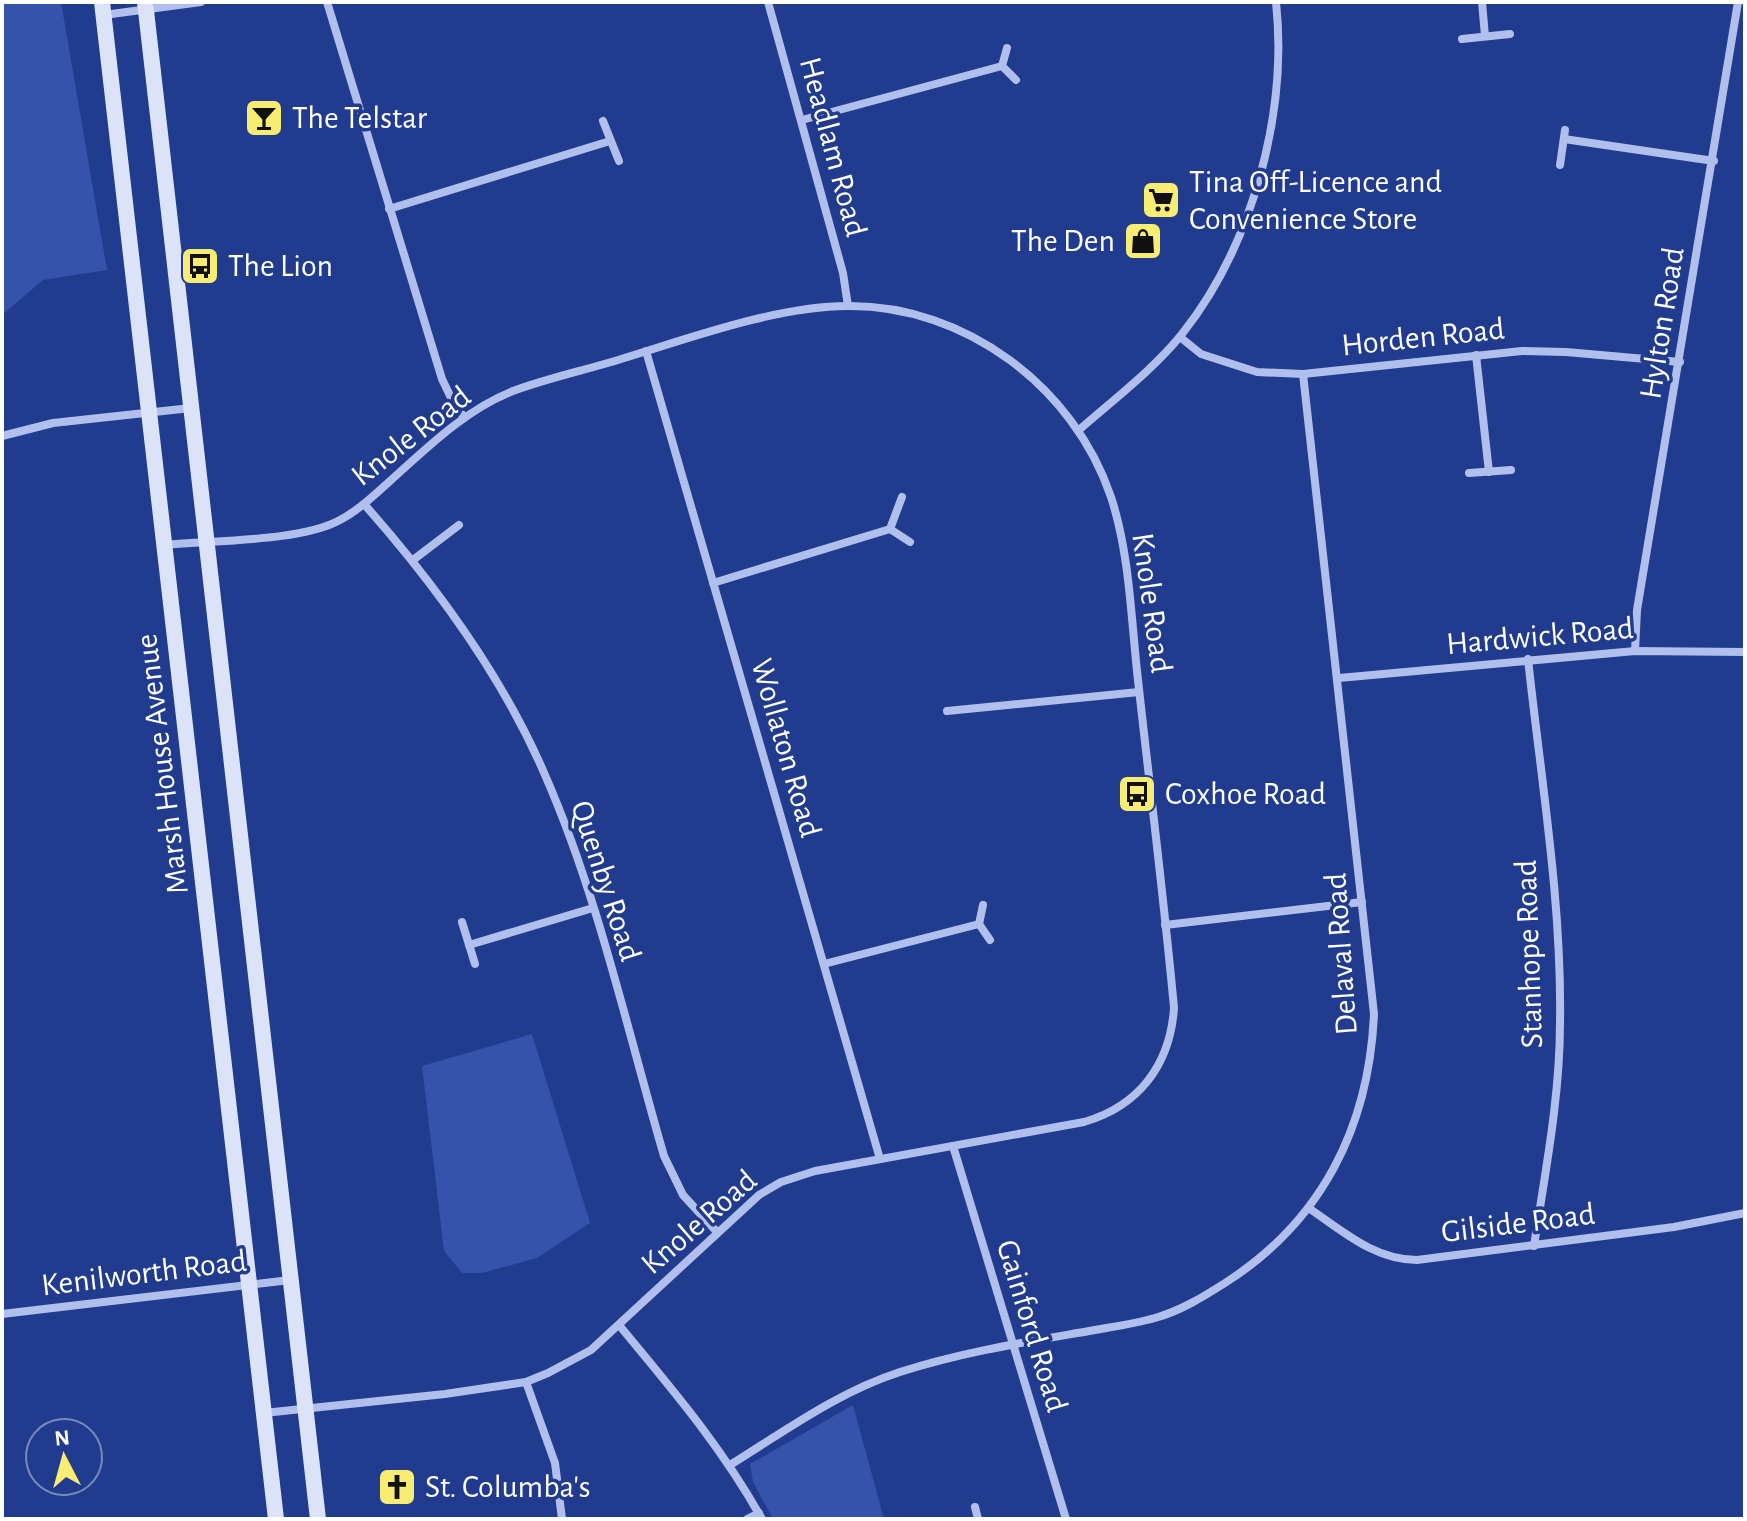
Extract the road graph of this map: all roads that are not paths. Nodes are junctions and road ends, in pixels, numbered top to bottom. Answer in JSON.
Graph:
{"nodes":[{"id":1,"x":201,"y":2,"type":"edge"},
{"id":2,"x":327,"y":2,"type":"edge"},
{"id":3,"x":768,"y":2,"type":"edge"},
{"id":4,"x":1276,"y":2,"type":"edge"},
{"id":5,"x":1482,"y":2,"type":"edge"},
{"id":6,"x":1738,"y":2,"type":"edge"},
{"id":7,"x":1745,"y":4,"type":"edge"},
{"id":8,"x":146,"y":6,"type":"edge"},
{"id":9,"x":103,"y":8,"type":"edge"},
{"id":10,"x":1510,"y":34,"type":"dead end"},
{"id":11,"x":1485,"y":36,"type":"junction"},
{"id":12,"x":1462,"y":39,"type":"dead end"},
{"id":13,"x":1007,"y":48,"type":"dead end"},
{"id":14,"x":1002,"y":66,"type":"junction"},
{"id":15,"x":1016,"y":80,"type":"dead end"},
{"id":16,"x":802,"y":120,"type":"junction"},
{"id":17,"x":603,"y":121,"type":"dead end"},
{"id":18,"x":610,"y":141,"type":"junction"},
{"id":19,"x":619,"y":161,"type":"dead end"},
{"id":20,"x":1714,"y":161,"type":"junction"},
{"id":21,"x":1560,"y":165,"type":"dead end"},
{"id":22,"x":389,"y":209,"type":"junction"},
{"id":23,"x":848,"y":306,"type":"junction"},
{"id":24,"x":1180,"y":337,"type":"junction"},
{"id":25,"x":646,"y":351,"type":"junction"},
{"id":26,"x":1476,"y":355,"type":"junction"},
{"id":27,"x":1680,"y":362,"type":"junction"},
{"id":28,"x":1303,"y":374,"type":"junction"},
{"id":29,"x":192,"y":408,"type":"junction"},
{"id":30,"x":151,"y":412,"type":"junction"},
{"id":31,"x":464,"y":417,"type":"junction"},
{"id":32,"x":1079,"y":430,"type":"junction"},
{"id":33,"x":2,"y":436,"type":"edge"},
{"id":34,"x":1511,"y":470,"type":"dead end"},
{"id":35,"x":1489,"y":472,"type":"junction"},
{"id":36,"x":1469,"y":473,"type":"dead end"},
{"id":37,"x":902,"y":497,"type":"dead end"},
{"id":38,"x":364,"y":504,"type":"junction"},
{"id":39,"x":459,"y":525,"type":"dead end"},
{"id":40,"x":890,"y":529,"type":"junction"},
{"id":41,"x":206,"y":541,"type":"junction"},
{"id":42,"x":910,"y":542,"type":"dead end"},
{"id":43,"x":165,"y":545,"type":"junction"},
{"id":44,"x":413,"y":560,"type":"junction"},
{"id":45,"x":713,"y":583,"type":"junction"},
{"id":46,"x":1635,"y":651,"type":"junction"},
{"id":47,"x":1745,"y":652,"type":"edge"},
{"id":48,"x":1528,"y":659,"type":"junction"},
{"id":49,"x":1339,"y":678,"type":"junction"},
{"id":50,"x":1139,"y":692,"type":"junction"},
{"id":51,"x":947,"y":711,"type":"dead end"},
{"id":52,"x":1362,"y":902,"type":"junction"},
{"id":53,"x":983,"y":905,"type":"dead end"},
{"id":54,"x":593,"y":908,"type":"junction"},
{"id":55,"x":462,"y":922,"type":"dead end"},
{"id":56,"x":979,"y":924,"type":"junction"},
{"id":57,"x":1165,"y":925,"type":"junction"},
{"id":58,"x":990,"y":940,"type":"dead end"},
{"id":59,"x":469,"y":945,"type":"junction"},
{"id":60,"x":475,"y":964,"type":"dead end"},
{"id":61,"x":824,"y":964,"type":"junction"},
{"id":62,"x":953,"y":1146,"type":"junction"},
{"id":63,"x":880,"y":1159,"type":"junction"},
{"id":64,"x":1310,"y":1209,"type":"junction"},
{"id":65,"x":1745,"y":1213,"type":"edge"},
{"id":66,"x":717,"y":1232,"type":"junction"},
{"id":67,"x":1534,"y":1246,"type":"junction"},
{"id":68,"x":291,"y":1280,"type":"junction"},
{"id":69,"x":250,"y":1284,"type":"junction"},
{"id":70,"x":2,"y":1314,"type":"edge"},
{"id":71,"x":619,"y":1325,"type":"junction"},
{"id":72,"x":1013,"y":1344,"type":"junction"},
{"id":73,"x":526,"y":1382,"type":"junction"},
{"id":74,"x":306,"y":1408,"type":"junction"},
{"id":75,"x":264,"y":1413,"type":"junction"},
{"id":76,"x":730,"y":1465,"type":"junction"},
{"id":77,"x":975,"y":1507,"type":"dead end"},
{"id":78,"x":760,"y":1516,"type":"edge"},
{"id":79,"x":276,"y":1519,"type":"edge"},
{"id":80,"x":318,"y":1519,"type":"edge"},
{"id":81,"x":562,"y":1519,"type":"edge"},
{"id":82,"x":747,"y":1519,"type":"edge"},
{"id":83,"x":978,"y":1519,"type":"edge"},
{"id":84,"x":1066,"y":1519,"type":"edge"}],
"edges":[{"from":1,"to":8,"type":"street"},
{"from":2,"to":22,"type":"street"},
{"from":3,"to":16,"type":"street","name":"Headlam Road"},
{"from":4,"to":24,"type":"street"},
{"from":5,"to":11,"type":"street"},
{"from":6,"to":7,"type":"street"},
{"from":6,"to":20,"type":"street","name":"Hylton Road"},
{"from":8,"to":9,"type":"street"},
{"from":8,"to":29,"type":"street"},
{"from":9,"to":30,"type":"street","name":"Marsh House Avenue"},
{"from":10,"to":11,"type":"street"},
{"from":11,"to":12,"type":"street"},
{"from":13,"to":14,"type":"street"},
{"from":14,"to":15,"type":"street"},
{"from":14,"to":16,"type":"street"},
{"from":16,"to":23,"type":"street","name":"Headlam Road"},
{"from":17,"to":18,"type":"street"},
{"from":18,"to":19,"type":"street"},
{"from":18,"to":22,"type":"street"},
{"from":20,"to":21,"type":"street"},
{"from":20,"to":27,"type":"street","name":"Hylton Road"},
{"from":22,"to":31,"type":"street"},
{"from":23,"to":25,"type":"street","name":"Knole Road"},
{"from":23,"to":32,"type":"street","name":"Knole Road"},
{"from":24,"to":28,"type":"street","name":"Horden Road"},
{"from":24,"to":32,"type":"street"},
{"from":25,"to":31,"type":"street","name":"Knole Road"},
{"from":25,"to":45,"type":"street","name":"Wollaton Road"},
{"from":26,"to":27,"type":"street","name":"Horden Road"},
{"from":26,"to":28,"type":"street","name":"Horden Road"},
{"from":26,"to":35,"type":"street"},
{"from":27,"to":46,"type":"street","name":"Hylton Road"},
{"from":28,"to":49,"type":"street","name":"Delaval Road"},
{"from":29,"to":30,"type":"street"},
{"from":29,"to":41,"type":"street"},
{"from":30,"to":33,"type":"street"},
{"from":30,"to":43,"type":"street","name":"Marsh House Avenue"},
{"from":31,"to":38,"type":"street","name":"Knole Road"},
{"from":32,"to":50,"type":"street","name":"Knole Road"},
{"from":34,"to":35,"type":"street"},
{"from":35,"to":36,"type":"street"},
{"from":37,"to":40,"type":"street"},
{"from":38,"to":41,"type":"street","name":"Knole Road"},
{"from":38,"to":44,"type":"street","name":"Quenby Road"},
{"from":39,"to":44,"type":"street"},
{"from":40,"to":42,"type":"street"},
{"from":40,"to":45,"type":"street"},
{"from":41,"to":43,"type":"street","name":"Knole Road"},
{"from":41,"to":68,"type":"street"},
{"from":43,"to":69,"type":"street","name":"Marsh House Avenue"},
{"from":44,"to":54,"type":"street","name":"Quenby Road"},
{"from":45,"to":61,"type":"street","name":"Wollaton Road"},
{"from":46,"to":47,"type":"street","name":"Hardwick Road"},
{"from":46,"to":48,"type":"street","name":"Hardwick Road"},
{"from":48,"to":49,"type":"street","name":"Hardwick Road"},
{"from":48,"to":67,"type":"street","name":"Stanhope Road"},
{"from":49,"to":52,"type":"street","name":"Delaval Road"},
{"from":50,"to":51,"type":"street"},
{"from":50,"to":57,"type":"street","name":"Knole Road"},
{"from":52,"to":57,"type":"street"},
{"from":52,"to":64,"type":"street","name":"Delaval Road"},
{"from":53,"to":56,"type":"street"},
{"from":54,"to":59,"type":"street"},
{"from":54,"to":66,"type":"street","name":"Quenby Road"},
{"from":55,"to":59,"type":"street"},
{"from":56,"to":58,"type":"street"},
{"from":56,"to":61,"type":"street"},
{"from":57,"to":62,"type":"street","name":"Knole Road"},
{"from":59,"to":60,"type":"street"},
{"from":61,"to":63,"type":"street","name":"Wollaton Road"},
{"from":62,"to":63,"type":"street","name":"Knole Road"},
{"from":62,"to":72,"type":"street","name":"Gainford Road"},
{"from":63,"to":66,"type":"street","name":"Knole Road"},
{"from":64,"to":67,"type":"street","name":"Gilside Road"},
{"from":64,"to":72,"type":"street","name":"Delaval Road"},
{"from":65,"to":67,"type":"street","name":"Gilside Road"},
{"from":66,"to":71,"type":"street","name":"Knole Road"},
{"from":68,"to":69,"type":"street","name":"Kenilworth Road"},
{"from":68,"to":74,"type":"street"},
{"from":69,"to":70,"type":"street","name":"Kenilworth Road"},
{"from":69,"to":75,"type":"street","name":"Marsh House Avenue"},
{"from":71,"to":73,"type":"street","name":"Knole Road"},
{"from":71,"to":76,"type":"street"},
{"from":72,"to":76,"type":"street","name":"Delaval Road"},
{"from":72,"to":84,"type":"street","name":"Gainford Road"},
{"from":73,"to":74,"type":"street","name":"Knole Road"},
{"from":73,"to":81,"type":"street"},
{"from":74,"to":75,"type":"street","name":"Knole Road"},
{"from":74,"to":80,"type":"street"},
{"from":75,"to":79,"type":"street","name":"Marsh House Avenue"},
{"from":76,"to":78,"type":"street"},
{"from":77,"to":83,"type":"street"},
{"from":78,"to":82,"type":"street"}]}
